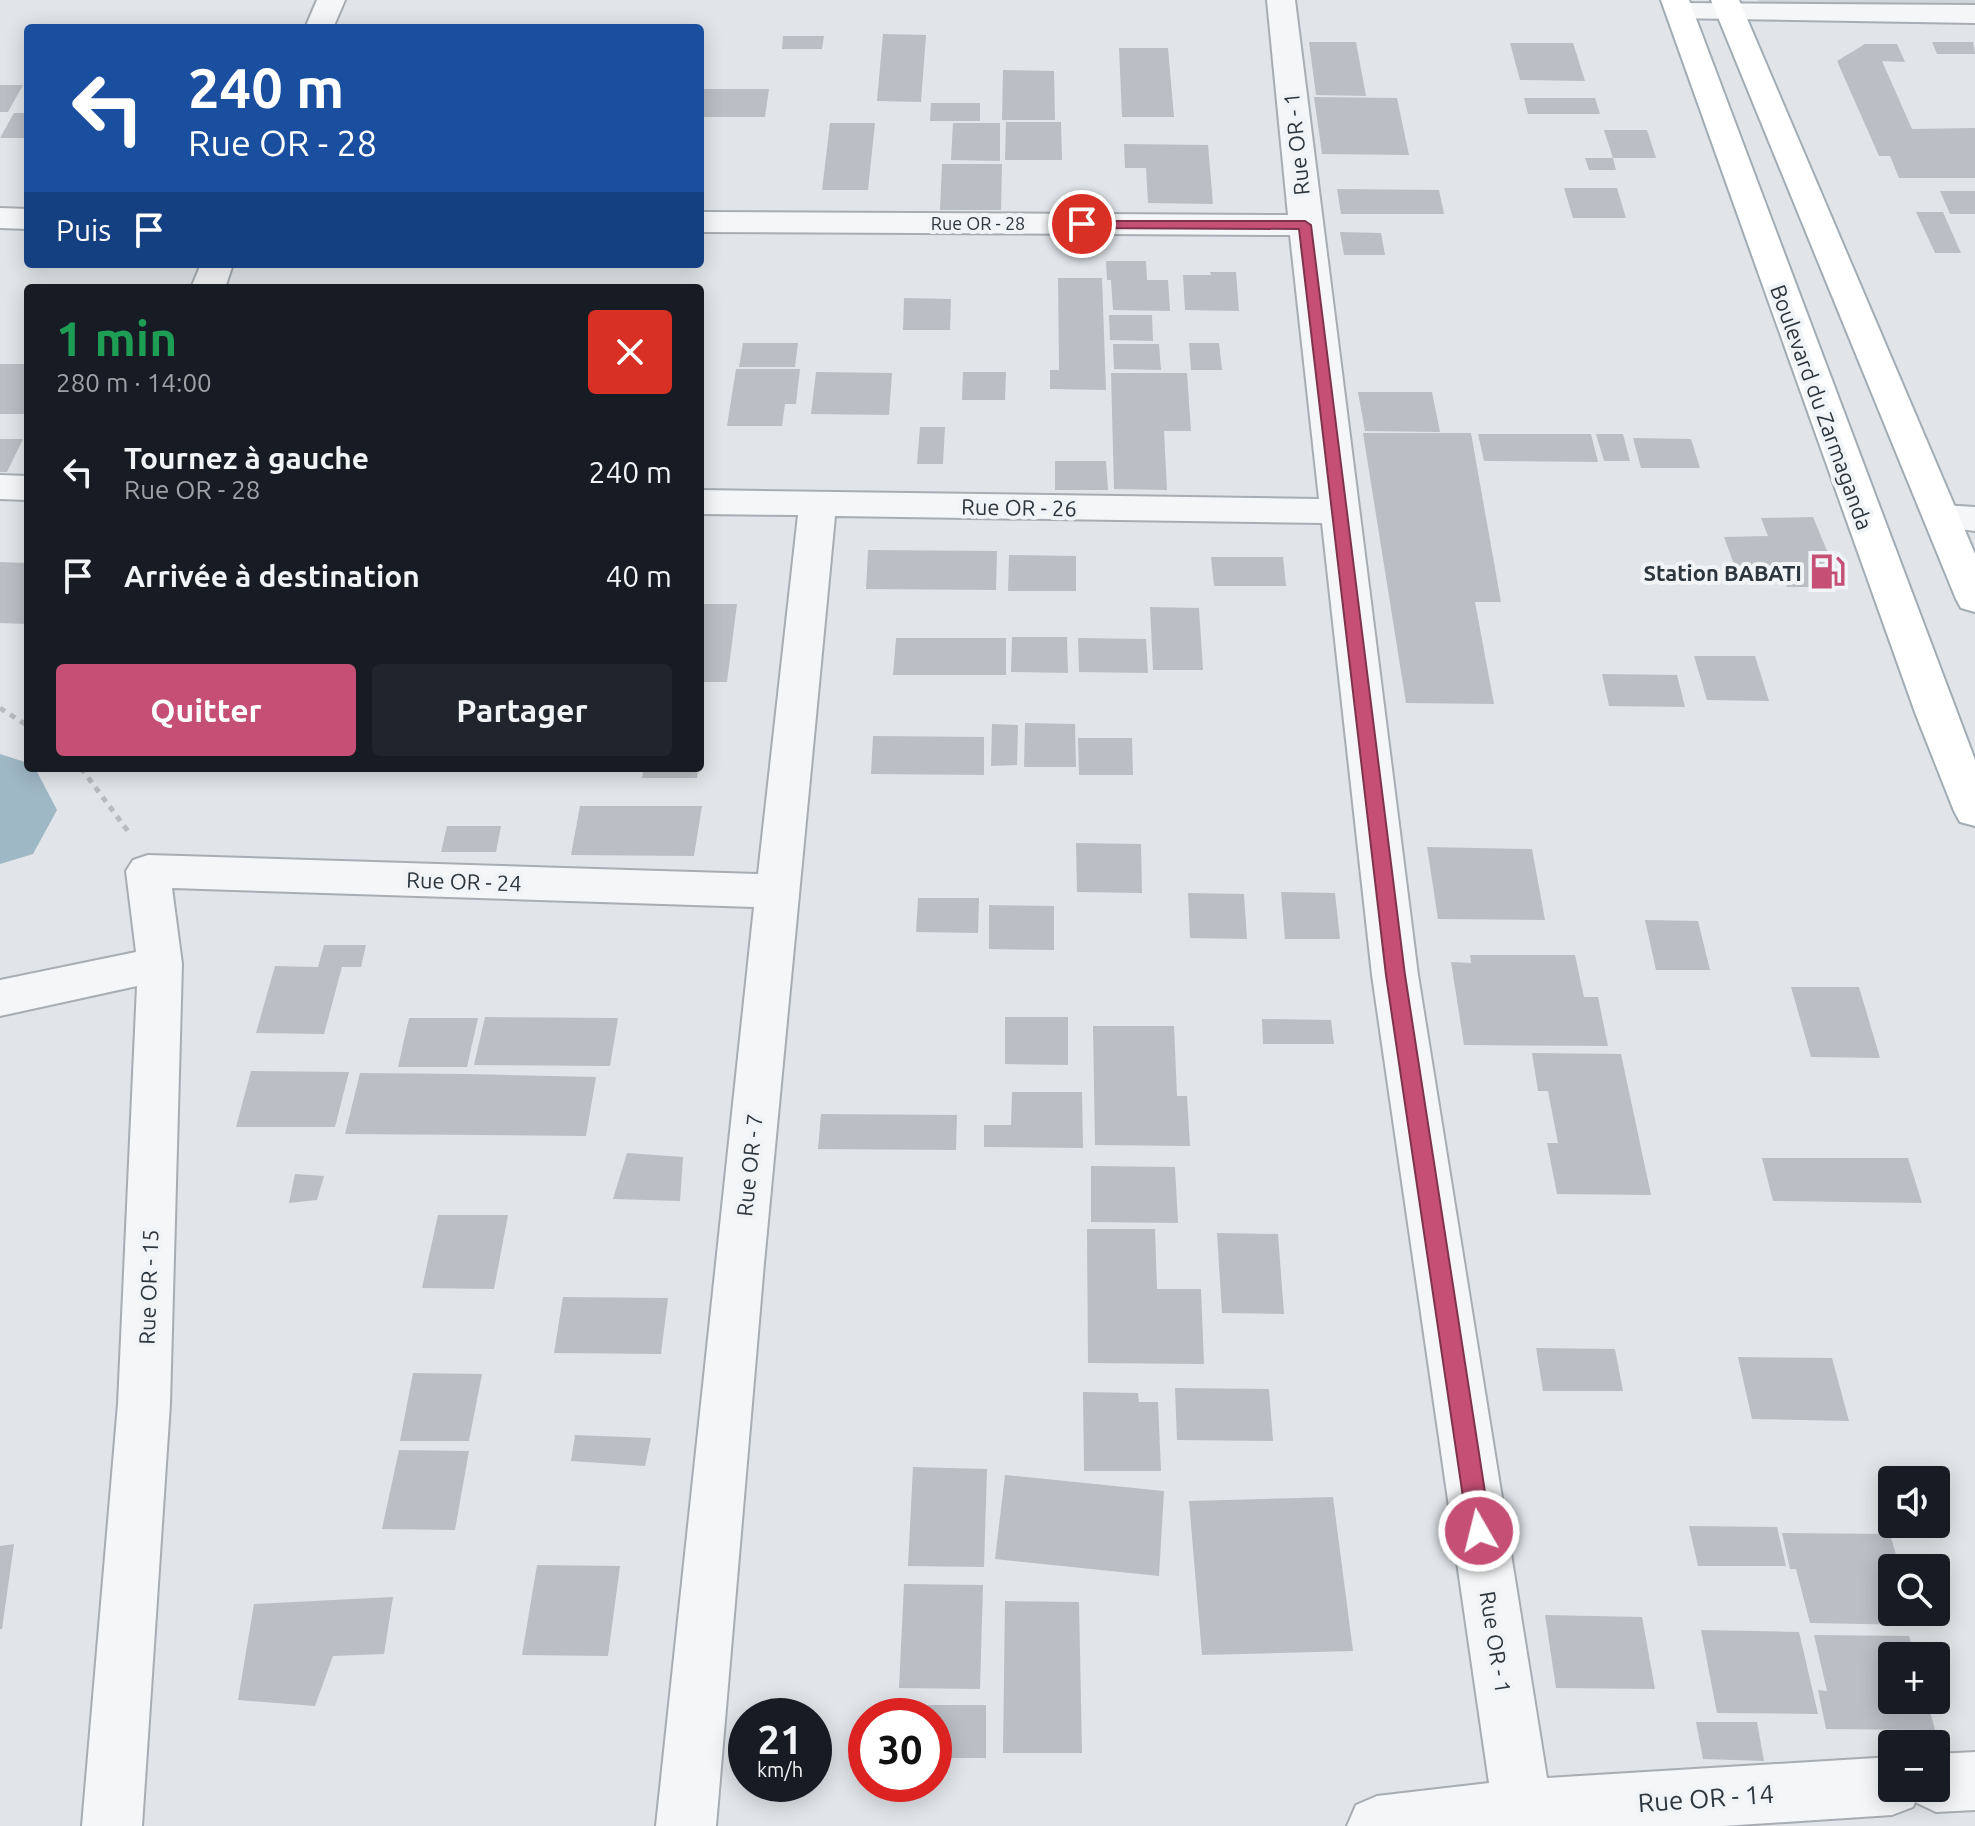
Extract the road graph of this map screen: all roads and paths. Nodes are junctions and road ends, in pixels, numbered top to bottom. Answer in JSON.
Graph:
{"nodes":[{"id":1,"x":331,"y":0,"type":"edge"},
{"id":2,"x":1281,"y":0,"type":"edge"},
{"id":3,"x":1677,"y":6,"type":"edge"},
{"id":4,"x":1728,"y":7,"type":"edge"},
{"id":5,"x":1975,"y":14,"type":"edge"},
{"id":6,"x":321,"y":24,"type":"edge"},
{"id":7,"x":0,"y":218,"type":"edge"},
{"id":8,"x":24,"y":219,"type":"edge"},
{"id":9,"x":704,"y":222,"type":"edge"},
{"id":10,"x":1305,"y":225,"type":"junction"},
{"id":11,"x":0,"y":487,"type":"edge"},
{"id":12,"x":24,"y":488,"type":"edge"},
{"id":13,"x":704,"y":502,"type":"edge"},
{"id":14,"x":818,"y":504,"type":"junction"},
{"id":15,"x":1338,"y":511,"type":"junction"},
{"id":16,"x":1958,"y":518,"type":"edge"},
{"id":17,"x":1975,"y":599,"type":"edge"},
{"id":18,"x":0,"y":708,"type":"edge"},
{"id":19,"x":24,"y":723,"type":"edge"},
{"id":20,"x":84,"y":772,"type":"edge"},
{"id":21,"x":1975,"y":811,"type":"edge"},
{"id":22,"x":148,"y":871,"type":"junction"},
{"id":23,"x":779,"y":891,"type":"junction"},
{"id":24,"x":160,"y":964,"type":"junction"},
{"id":25,"x":0,"y":998,"type":"edge"},
{"id":26,"x":1975,"y":1781,"type":"edge"},
{"id":27,"x":1950,"y":1782,"type":"edge"},
{"id":28,"x":1878,"y":1787,"type":"edge"},
{"id":29,"x":1522,"y":1809,"type":"junction"},
{"id":30,"x":112,"y":1826,"type":"edge"},
{"id":31,"x":686,"y":1826,"type":"edge"},
{"id":32,"x":1377,"y":1826,"type":"edge"}],
"edges":[{"from":1,"to":6,"type":"street"},
{"from":2,"to":10,"type":"street","name":"Rue OR - 1"},
{"from":3,"to":4,"type":"street"},
{"from":3,"to":21,"type":"main road","name":"Boulevard du Zarmaganda"},
{"from":4,"to":5,"type":"street"},
{"from":4,"to":16,"type":"main road"},
{"from":7,"to":8,"type":"street"},
{"from":9,"to":10,"type":"street","name":"Rue OR - 28"},
{"from":10,"to":15,"type":"street","name":"Rue OR - 1"},
{"from":11,"to":12,"type":"street"},
{"from":13,"to":14,"type":"street","name":"Rue OR - 26"},
{"from":14,"to":15,"type":"street","name":"Rue OR - 26"},
{"from":14,"to":23,"type":"street","name":"Rue OR - 7"},
{"from":15,"to":29,"type":"street","name":"Rue OR - 1"},
{"from":16,"to":17,"type":"main road"},
{"from":18,"to":19,"type":"path"},
{"from":20,"to":22,"type":"path"},
{"from":22,"to":23,"type":"street","name":"Rue OR - 24"},
{"from":22,"to":24,"type":"street","name":"Rue OR - 15"},
{"from":23,"to":31,"type":"street","name":"Rue OR - 7"},
{"from":24,"to":25,"type":"street"},
{"from":24,"to":30,"type":"street","name":"Rue OR - 15"},
{"from":26,"to":27,"type":"street"},
{"from":28,"to":29,"type":"street","name":"Rue OR - 14"},
{"from":29,"to":32,"type":"street","name":"Rue OR - 14"}]}
